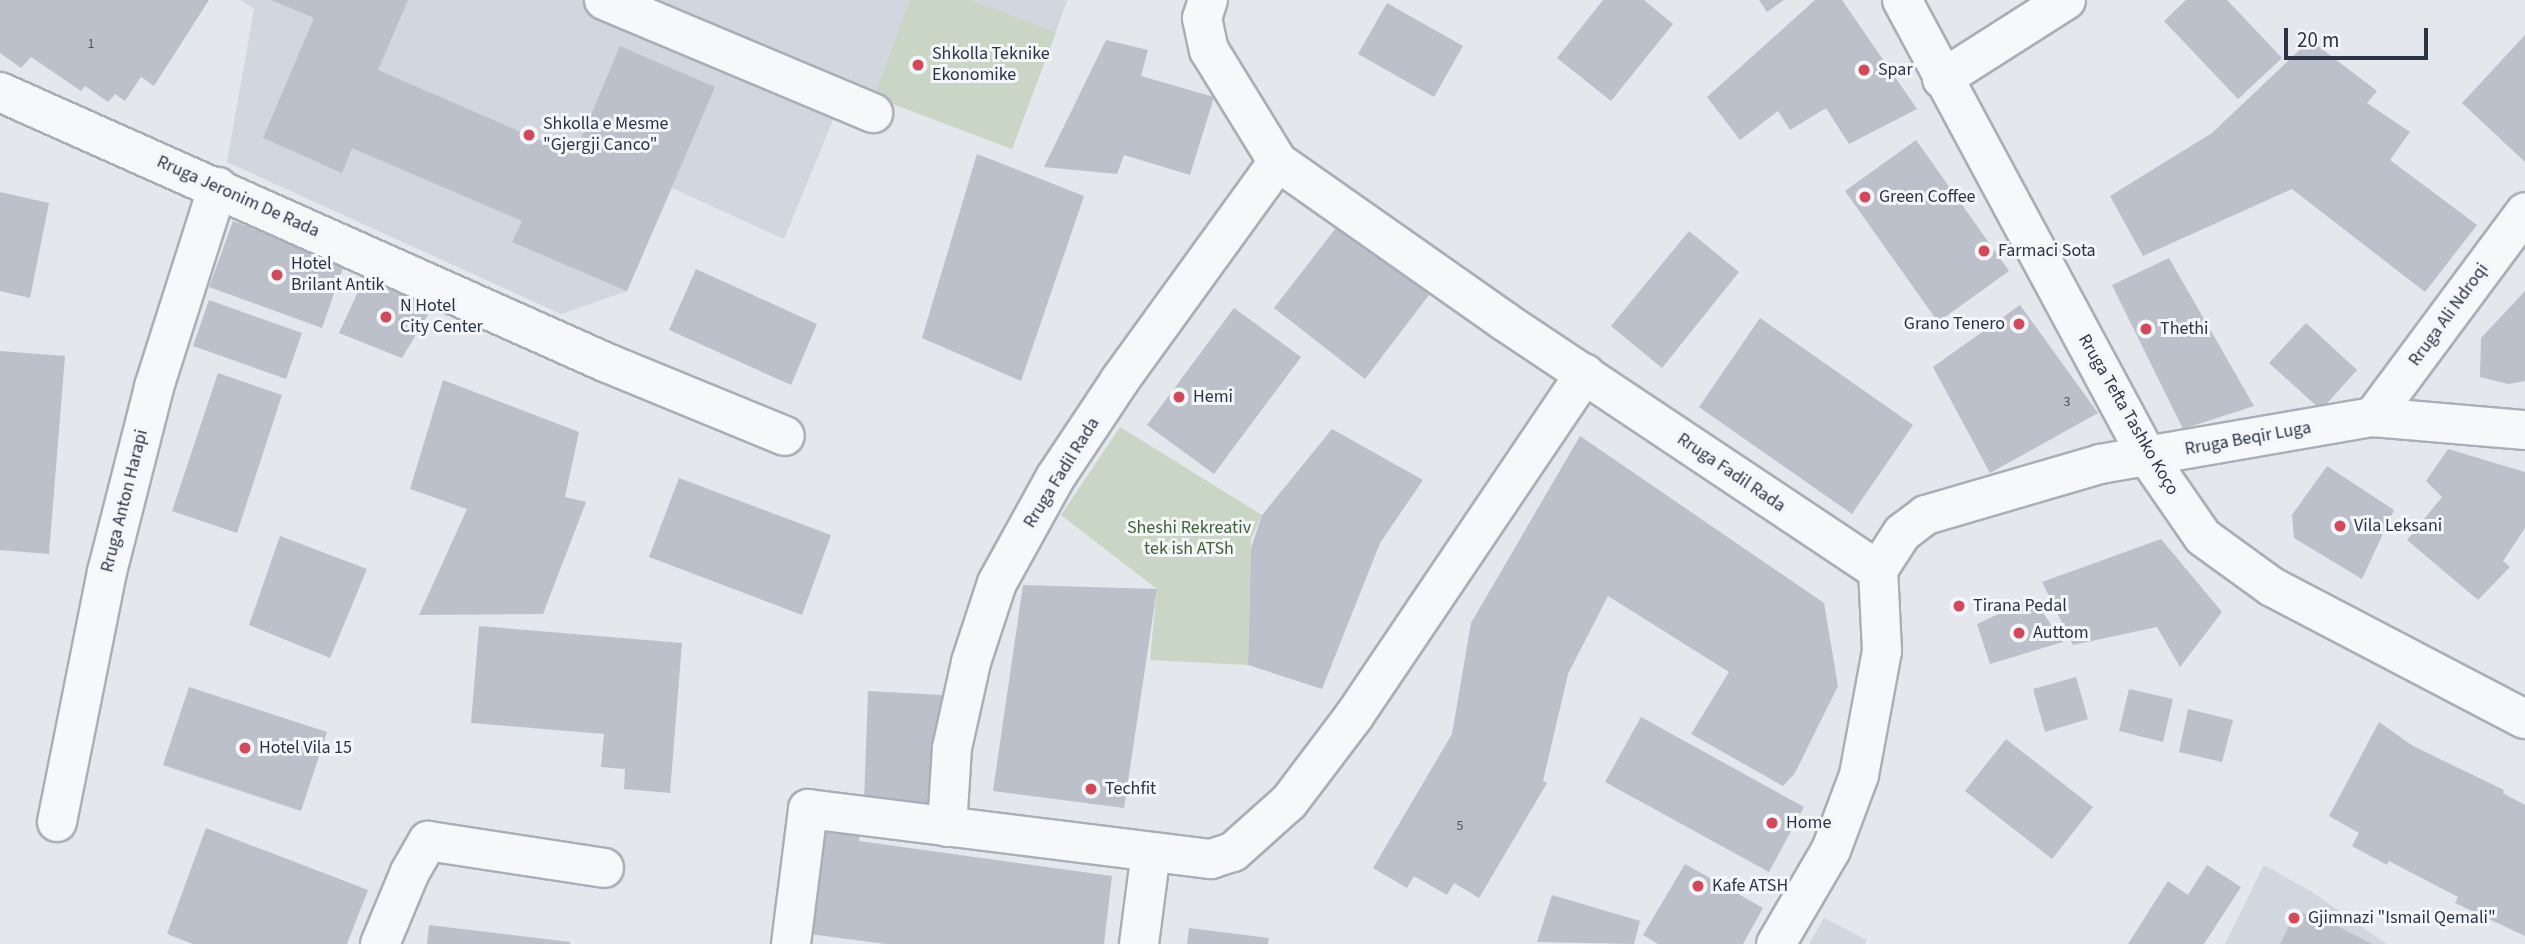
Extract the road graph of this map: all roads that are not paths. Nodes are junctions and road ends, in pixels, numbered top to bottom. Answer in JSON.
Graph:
{"nodes":[{"id":1,"x":604,"y":0,"type":"edge"},
{"id":2,"x":1208,"y":0,"type":"edge"},
{"id":3,"x":1902,"y":0,"type":"edge"},
{"id":4,"x":2066,"y":0,"type":"edge"},
{"id":5,"x":1942,"y":79,"type":"junction"},
{"id":6,"x":0,"y":92,"type":"edge"},
{"id":7,"x":873,"y":113,"type":"dead end"},
{"id":8,"x":1278,"y":162,"type":"junction"},
{"id":9,"x":218,"y":187,"type":"junction"},
{"id":10,"x":2525,"y":212,"type":"edge"},
{"id":11,"x":1586,"y":374,"type":"junction"},
{"id":12,"x":2374,"y":417,"type":"junction"},
{"id":13,"x":2525,"y":430,"type":"edge"},
{"id":14,"x":785,"y":436,"type":"dead end"},
{"id":15,"x":2147,"y":456,"type":"junction"},
{"id":16,"x":1878,"y":570,"type":"junction"},
{"id":17,"x":2525,"y":719,"type":"edge"},
{"id":18,"x":57,"y":822,"type":"dead end"},
{"id":19,"x":947,"y":827,"type":"junction"},
{"id":20,"x":1151,"y":852,"type":"junction"},
{"id":21,"x":604,"y":868,"type":"dead end"},
{"id":22,"x":380,"y":944,"type":"edge"},
{"id":23,"x":791,"y":944,"type":"edge"},
{"id":24,"x":1139,"y":944,"type":"edge"},
{"id":25,"x":1776,"y":944,"type":"edge"}],
"edges":[{"from":1,"to":7,"type":"street"},
{"from":2,"to":8,"type":"street","name":"Rruga Fadil Rada"},
{"from":3,"to":5,"type":"street","name":"Rruga Tefta Tashko Koço"},
{"from":4,"to":5,"type":"street"},
{"from":5,"to":15,"type":"street","name":"Rruga Tefta Tashko Koço"},
{"from":6,"to":9,"type":"street","name":"Rruga Jeronim De Rada"},
{"from":8,"to":11,"type":"street","name":"Rruga Fadil Rada"},
{"from":8,"to":19,"type":"street","name":"Rruga Fadil Rada"},
{"from":9,"to":14,"type":"street","name":"Rruga Jeronim De Rada"},
{"from":9,"to":18,"type":"street","name":"Rruga Anton Harapi"},
{"from":10,"to":12,"type":"street","name":"Rruga Ali Ndroqi"},
{"from":11,"to":16,"type":"street","name":"Rruga Fadil Rada"},
{"from":11,"to":20,"type":"street"},
{"from":12,"to":13,"type":"street","name":"Rruga Beqir Luga"},
{"from":12,"to":15,"type":"street","name":"Rruga Beqir Luga"},
{"from":15,"to":16,"type":"street","name":"Rruga Beqir Luga"},
{"from":15,"to":17,"type":"street","name":"Rruga Tefta Tashko Koço"},
{"from":16,"to":25,"type":"street"},
{"from":19,"to":20,"type":"street"},
{"from":19,"to":23,"type":"street"},
{"from":20,"to":24,"type":"street"},
{"from":21,"to":22,"type":"street"}]}
